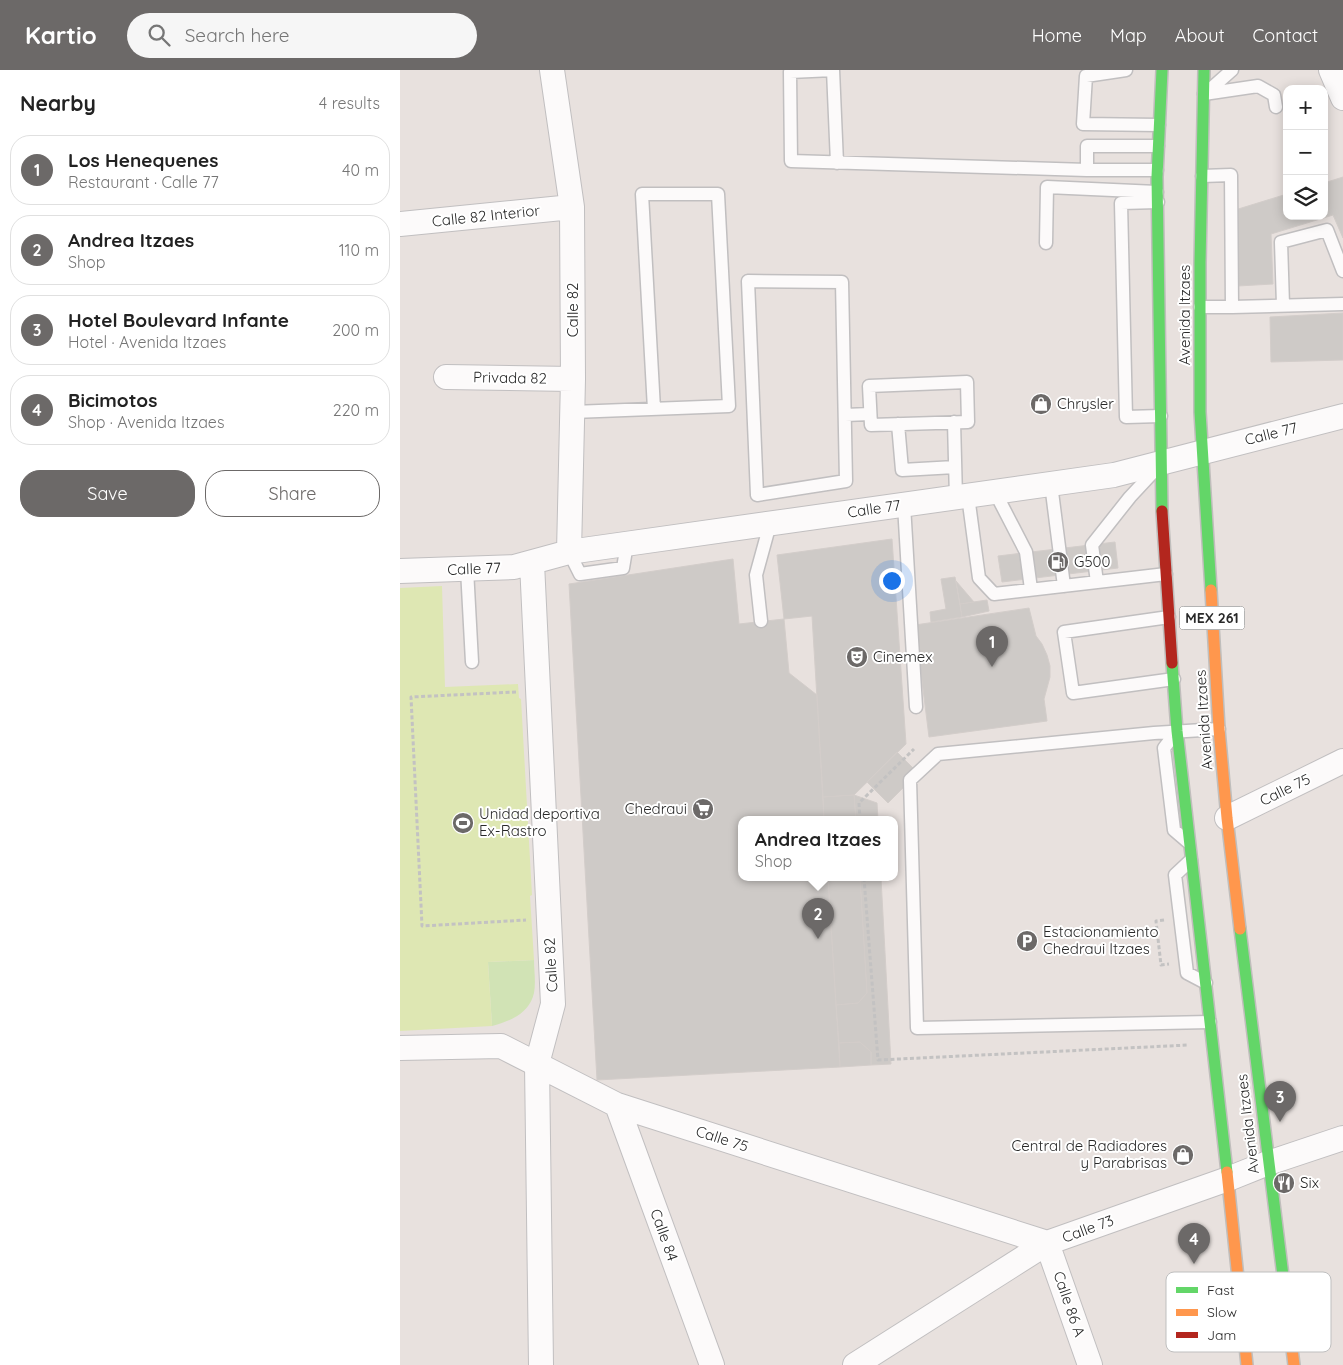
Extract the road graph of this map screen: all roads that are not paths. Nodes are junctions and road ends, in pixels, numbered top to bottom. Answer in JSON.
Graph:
{"nodes":[{"id":1,"x":552,"y":70,"type":"edge"},
{"id":2,"x":1126,"y":70,"type":"edge"},
{"id":3,"x":1162,"y":70,"type":"edge"},
{"id":4,"x":1204,"y":70,"type":"edge"},
{"id":5,"x":1232,"y":70,"type":"edge"},
{"id":6,"x":1331,"y":70,"type":"edge"},
{"id":7,"x":1204,"y":94,"type":"junction"},
{"id":8,"x":1343,"y":98,"type":"edge"},
{"id":9,"x":1276,"y":107,"type":"dead end"},
{"id":10,"x":1159,"y":125,"type":"junction"},
{"id":11,"x":1158,"y":146,"type":"junction"},
{"id":12,"x":837,"y":163,"type":"junction"},
{"id":13,"x":1087,"y":170,"type":"junction"},
{"id":14,"x":1158,"y":170,"type":"junction"},
{"id":15,"x":1202,"y":176,"type":"junction"},
{"id":16,"x":1158,"y":197,"type":"junction"},
{"id":17,"x":572,"y":208,"type":"junction"},
{"id":18,"x":400,"y":224,"type":"edge"},
{"id":19,"x":1046,"y":243,"type":"dead end"},
{"id":20,"x":1343,"y":271,"type":"edge"},
{"id":21,"x":1343,"y":304,"type":"edge"},
{"id":22,"x":1283,"y":305,"type":"junction"},
{"id":23,"x":1200,"y":307,"type":"junction"},
{"id":24,"x":1232,"y":307,"type":"junction"},
{"id":25,"x":446,"y":377,"type":"dead end"},
{"id":26,"x":573,"y":379,"type":"junction"},
{"id":27,"x":654,"y":409,"type":"junction"},
{"id":28,"x":572,"y":412,"type":"junction"},
{"id":29,"x":870,"y":414,"type":"junction"},
{"id":30,"x":845,"y":416,"type":"junction"},
{"id":31,"x":1160,"y":416,"type":"junction"},
{"id":32,"x":1343,"y":416,"type":"edge"},
{"id":33,"x":954,"y":422,"type":"junction"},
{"id":34,"x":898,"y":424,"type":"junction"},
{"id":35,"x":1202,"y":453,"type":"junction"},
{"id":36,"x":1161,"y":464,"type":"junction"},
{"id":37,"x":955,"y":467,"type":"junction"},
{"id":38,"x":1051,"y":484,"type":"junction"},
{"id":39,"x":995,"y":492,"type":"junction"},
{"id":40,"x":962,"y":497,"type":"junction"},
{"id":41,"x":904,"y":505,"type":"junction"},
{"id":42,"x":770,"y":524,"type":"junction"},
{"id":43,"x":569,"y":552,"type":"junction"},
{"id":44,"x":532,"y":562,"type":"junction"},
{"id":45,"x":467,"y":569,"type":"junction"},
{"id":46,"x":400,"y":571,"type":"edge"},
{"id":47,"x":1166,"y":574,"type":"junction"},
{"id":48,"x":1097,"y":582,"type":"junction"},
{"id":49,"x":1064,"y":586,"type":"junction"},
{"id":50,"x":1031,"y":589,"type":"junction"},
{"id":51,"x":1169,"y":617,"type":"junction"},
{"id":52,"x":761,"y":621,"type":"dead end"},
{"id":53,"x":472,"y":662,"type":"dead end"},
{"id":54,"x":1174,"y":679,"type":"junction"},
{"id":55,"x":916,"y":707,"type":"dead end"},
{"id":56,"x":1219,"y":729,"type":"junction"},
{"id":57,"x":1177,"y":731,"type":"junction"},
{"id":58,"x":1343,"y":761,"type":"edge"},
{"id":59,"x":1227,"y":818,"type":"junction"},
{"id":60,"x":1190,"y":843,"type":"joint"},
{"id":61,"x":1192,"y":859,"type":"junction"},
{"id":62,"x":1206,"y":984,"type":"junction"},
{"id":63,"x":1210,"y":1022,"type":"junction"},
{"id":64,"x":400,"y":1048,"type":"edge"},
{"id":65,"x":537,"y":1064,"type":"junction"},
{"id":66,"x":616,"y":1105,"type":"junction"},
{"id":67,"x":1343,"y":1138,"type":"edge"},
{"id":68,"x":1268,"y":1163,"type":"junction"},
{"id":69,"x":1228,"y":1179,"type":"junction"},
{"id":70,"x":1048,"y":1243,"type":"junction"},
{"id":71,"x":1238,"y":1272,"type":"edge"},
{"id":72,"x":1282,"y":1272,"type":"edge"},
{"id":73,"x":1246,"y":1352,"type":"edge"},
{"id":74,"x":1292,"y":1352,"type":"edge"},
{"id":75,"x":541,"y":1365,"type":"edge"},
{"id":76,"x":712,"y":1365,"type":"edge"},
{"id":77,"x":855,"y":1365,"type":"edge"},
{"id":78,"x":1090,"y":1365,"type":"edge"},
{"id":79,"x":1247,"y":1365,"type":"edge"},
{"id":80,"x":1294,"y":1365,"type":"edge"}],
"edges":[{"from":1,"to":17,"type":"street","name":"Calle 82"},
{"from":2,"to":10,"type":"lane"},
{"from":3,"to":10,"type":"main road","name":"Avenida Itzaes","number":"MEX 261"},
{"from":4,"to":7,"type":"main road","name":"Avenida Itzaes","number":"MEX 261"},
{"from":5,"to":7,"type":"lane"},
{"from":6,"to":8,"type":"street"},
{"from":7,"to":9,"type":"lane"},
{"from":7,"to":15,"type":"main road","name":"Avenida Itzaes","number":"MEX 261"},
{"from":10,"to":11,"type":"main road","name":"Avenida Itzaes","number":"MEX 261"},
{"from":11,"to":13,"type":"lane"},
{"from":11,"to":14,"type":"main road","name":"Avenida Itzaes","number":"MEX 261"},
{"from":12,"to":12,"type":"lane"},
{"from":12,"to":13,"type":"lane"},
{"from":13,"to":14,"type":"lane"},
{"from":14,"to":16,"type":"main road","name":"Avenida Itzaes","number":"MEX 261"},
{"from":15,"to":23,"type":"main road","name":"Avenida Itzaes","number":"MEX 261"},
{"from":15,"to":24,"type":"lane"},
{"from":16,"to":19,"type":"lane"},
{"from":16,"to":31,"type":"main road","name":"Avenida Itzaes","number":"MEX 261"},
{"from":16,"to":31,"type":"lane"},
{"from":17,"to":18,"type":"street","name":"Calle 82 Interior"},
{"from":17,"to":26,"type":"street","name":"Calle 82"},
{"from":20,"to":22,"type":"lane"},
{"from":21,"to":22,"type":"lane"},
{"from":22,"to":24,"type":"lane"},
{"from":23,"to":24,"type":"lane"},
{"from":23,"to":35,"type":"main road","name":"Avenida Itzaes","number":"MEX 261"},
{"from":25,"to":26,"type":"street","name":"Privada 82"},
{"from":26,"to":28,"type":"street","name":"Calle 82"},
{"from":27,"to":27,"type":"lane"},
{"from":27,"to":28,"type":"lane"},
{"from":28,"to":43,"type":"street","name":"Calle 82"},
{"from":29,"to":30,"type":"lane"},
{"from":29,"to":33,"type":"lane"},
{"from":29,"to":34,"type":"lane"},
{"from":30,"to":30,"type":"lane"},
{"from":31,"to":36,"type":"main road","name":"Avenida Itzaes","number":"MEX 261"},
{"from":32,"to":35,"type":"street","name":"Calle 77"},
{"from":33,"to":34,"type":"lane"},
{"from":33,"to":37,"type":"lane"},
{"from":34,"to":37,"type":"lane"},
{"from":35,"to":36,"type":"street","name":"Calle 77"},
{"from":35,"to":56,"type":"main road","name":"Avenida Itzaes","number":"MEX 261"},
{"from":36,"to":38,"type":"street","name":"Calle 77"},
{"from":36,"to":47,"type":"main road","name":"Avenida Itzaes","number":"MEX 261"},
{"from":36,"to":48,"type":"lane"},
{"from":37,"to":40,"type":"lane"},
{"from":38,"to":39,"type":"street","name":"Calle 77"},
{"from":38,"to":49,"type":"lane"},
{"from":39,"to":40,"type":"street","name":"Calle 77"},
{"from":39,"to":50,"type":"lane"},
{"from":40,"to":41,"type":"street","name":"Calle 77"},
{"from":40,"to":50,"type":"lane"},
{"from":41,"to":42,"type":"street","name":"Calle 77"},
{"from":41,"to":55,"type":"lane"},
{"from":42,"to":43,"type":"street","name":"Calle 77"},
{"from":42,"to":52,"type":"lane"},
{"from":43,"to":44,"type":"street","name":"Calle 77"},
{"from":44,"to":45,"type":"street","name":"Calle 77"},
{"from":44,"to":65,"type":"street","name":"Calle 82"},
{"from":45,"to":46,"type":"street","name":"Calle 77"},
{"from":45,"to":53,"type":"lane"},
{"from":47,"to":48,"type":"lane"},
{"from":47,"to":51,"type":"main road","name":"Avenida Itzaes","number":"MEX 261"},
{"from":48,"to":49,"type":"lane"},
{"from":49,"to":50,"type":"lane"},
{"from":51,"to":54,"type":"main road","name":"Avenida Itzaes","number":"MEX 261"},
{"from":51,"to":54,"type":"lane"},
{"from":54,"to":57,"type":"main road","name":"Avenida Itzaes","number":"MEX 261"},
{"from":56,"to":57,"type":"lane"},
{"from":56,"to":59,"type":"main road","name":"Avenida Itzaes","number":"MEX 261"},
{"from":57,"to":60,"type":"lane"},
{"from":57,"to":63,"type":"lane"},
{"from":58,"to":59,"type":"street","name":"Calle 75"},
{"from":59,"to":68,"type":"main road","name":"Avenida Itzaes","number":"MEX 261"},
{"from":60,"to":61,"type":"main road","name":"Avenida Itzaes"},
{"from":61,"to":62,"type":"main road","name":"Avenida Itzaes"},
{"from":61,"to":62,"type":"lane"},
{"from":62,"to":63,"type":"main road","name":"Avenida Itzaes"},
{"from":63,"to":69,"type":"main road","name":"Avenida Itzaes"},
{"from":64,"to":65,"type":"street","name":"Calle 75"},
{"from":65,"to":66,"type":"street","name":"Calle 75"},
{"from":65,"to":75,"type":"street","name":"Calle 82"},
{"from":66,"to":70,"type":"street","name":"Calle 75"},
{"from":66,"to":76,"type":"street","name":"Calle 84"},
{"from":67,"to":68,"type":"street","name":"Calle 73"},
{"from":68,"to":69,"type":"street","name":"Calle 73"},
{"from":68,"to":72,"type":"main road","name":"Avenida Itzaes","number":"MEX 261"},
{"from":69,"to":70,"type":"street","name":"Calle 73"},
{"from":69,"to":71,"type":"main road","name":"Avenida Itzaes"},
{"from":70,"to":77,"type":"street","name":"Calle 73"},
{"from":70,"to":78,"type":"street","name":"Calle 86 A"},
{"from":73,"to":79,"type":"main road","name":"Avenida Itzaes"},
{"from":74,"to":80,"type":"main road","name":"Avenida Itzaes","number":"MEX 261"}]}
